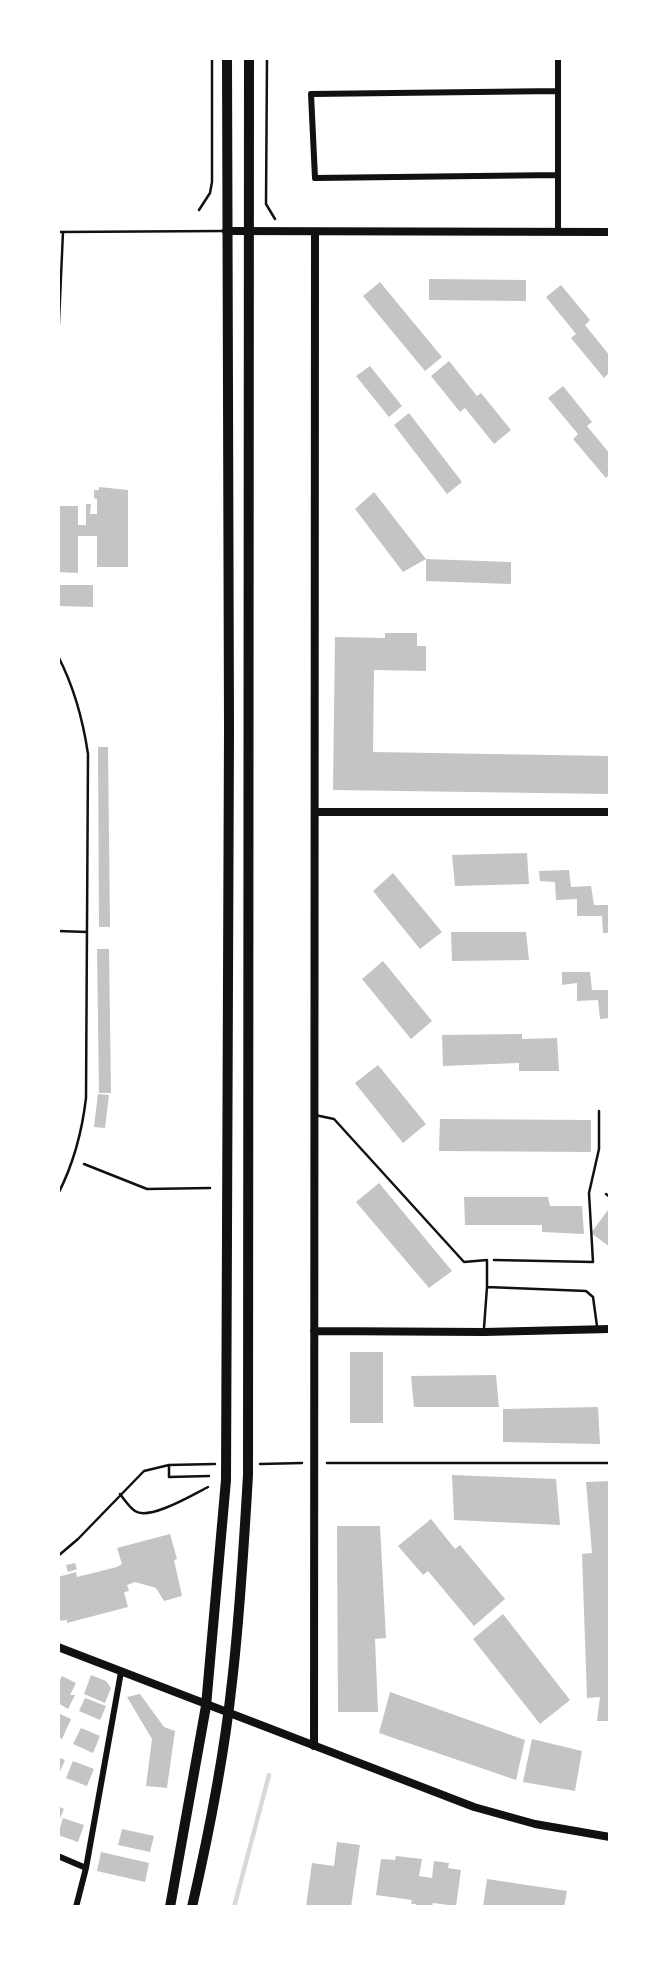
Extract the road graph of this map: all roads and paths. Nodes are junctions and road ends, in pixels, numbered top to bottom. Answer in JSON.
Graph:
{"nodes":[{"id":1,"x":212,"y":58,"type":"edge"},
{"id":2,"x":226,"y":58,"type":"edge"},
{"id":3,"x":250,"y":58,"type":"edge"},
{"id":4,"x":267,"y":58,"type":"edge"},
{"id":5,"x":558,"y":58,"type":"edge"},
{"id":6,"x":558,"y":91,"type":"junction"},
{"id":7,"x":558,"y":175,"type":"junction"},
{"id":8,"x":199,"y":210,"type":"dead end"},
{"id":9,"x":275,"y":219,"type":"dead end"},
{"id":10,"x":226,"y":231,"type":"junction"},
{"id":11,"x":58,"y":232,"type":"edge"},
{"id":12,"x":63,"y":232,"type":"junction"},
{"id":13,"x":250,"y":232,"type":"junction"},
{"id":14,"x":558,"y":232,"type":"junction"},
{"id":15,"x":610,"y":232,"type":"edge"},
{"id":16,"x":315,"y":233,"type":"junction"},
{"id":17,"x":58,"y":342,"type":"edge"},
{"id":18,"x":58,"y":656,"type":"edge"},
{"id":19,"x":315,"y":812,"type":"junction"},
{"id":20,"x":610,"y":812,"type":"edge"},
{"id":21,"x":58,"y":931,"type":"edge"},
{"id":22,"x":87,"y":932,"type":"junction"},
{"id":23,"x":599,"y":1111,"type":"dead end"},
{"id":24,"x":314,"y":1114,"type":"junction"},
{"id":25,"x":84,"y":1164,"type":"dead end"},
{"id":26,"x":211,"y":1188,"type":"dead end"},
{"id":27,"x":58,"y":1194,"type":"edge"},
{"id":28,"x":487,"y":1260,"type":"junction"},
{"id":29,"x":486,"y":1287,"type":"junction"},
{"id":30,"x":597,"y":1329,"type":"junction"},
{"id":31,"x":610,"y":1329,"type":"edge"},
{"id":32,"x":314,"y":1331,"type":"junction"},
{"id":33,"x":484,"y":1332,"type":"junction"},
{"id":34,"x":303,"y":1463,"type":"dead end"},
{"id":35,"x":317,"y":1463,"type":"dead end"},
{"id":36,"x":610,"y":1463,"type":"edge"},
{"id":37,"x":224,"y":1464,"type":"dead end"},
{"id":38,"x":251,"y":1464,"type":"dead end"},
{"id":39,"x":169,"y":1465,"type":"junction"},
{"id":40,"x":209,"y":1476,"type":"dead end"},
{"id":41,"x":208,"y":1487,"type":"dead end"},
{"id":42,"x":120,"y":1494,"type":"junction"},
{"id":43,"x":58,"y":1556,"type":"edge"},
{"id":44,"x":58,"y":1647,"type":"edge"},
{"id":45,"x":121,"y":1672,"type":"junction"},
{"id":46,"x":206,"y":1706,"type":"junction"},
{"id":47,"x":228,"y":1714,"type":"junction"},
{"id":48,"x":314,"y":1746,"type":"junction"},
{"id":49,"x":610,"y":1838,"type":"edge"},
{"id":50,"x":58,"y":1856,"type":"edge"},
{"id":51,"x":86,"y":1868,"type":"junction"},
{"id":52,"x":76,"y":1907,"type":"edge"},
{"id":53,"x":170,"y":1907,"type":"edge"},
{"id":54,"x":192,"y":1907,"type":"edge"}],
"edges":[{"from":1,"to":8,"type":"path"},
{"from":2,"to":10,"type":"main road"},
{"from":3,"to":13,"type":"main road"},
{"from":4,"to":9,"type":"path"},
{"from":5,"to":6,"type":"street"},
{"from":6,"to":7,"type":"street"},
{"from":6,"to":7,"type":"street"},
{"from":7,"to":14,"type":"street"},
{"from":10,"to":12,"type":"lane"},
{"from":10,"to":13,"type":"street"},
{"from":10,"to":46,"type":"main road"},
{"from":11,"to":12,"type":"lane"},
{"from":12,"to":17,"type":"lane"},
{"from":13,"to":16,"type":"street"},
{"from":13,"to":47,"type":"main road"},
{"from":14,"to":15,"type":"street"},
{"from":14,"to":16,"type":"street"},
{"from":16,"to":19,"type":"street"},
{"from":18,"to":22,"type":"lane"},
{"from":19,"to":20,"type":"street"},
{"from":19,"to":24,"type":"street"},
{"from":21,"to":22,"type":"lane"},
{"from":22,"to":27,"type":"lane"},
{"from":23,"to":28,"type":"path"},
{"from":24,"to":28,"type":"lane"},
{"from":24,"to":32,"type":"street"},
{"from":25,"to":26,"type":"path"},
{"from":28,"to":29,"type":"lane"},
{"from":29,"to":30,"type":"lane"},
{"from":29,"to":33,"type":"lane"},
{"from":30,"to":31,"type":"street"},
{"from":30,"to":33,"type":"street"},
{"from":32,"to":33,"type":"street"},
{"from":32,"to":48,"type":"street"},
{"from":34,"to":38,"type":"path"},
{"from":35,"to":36,"type":"path"},
{"from":37,"to":39,"type":"path"},
{"from":39,"to":40,"type":"path"},
{"from":39,"to":42,"type":"path"},
{"from":41,"to":42,"type":"path"},
{"from":42,"to":43,"type":"path"},
{"from":44,"to":45,"type":"street"},
{"from":45,"to":46,"type":"street"},
{"from":45,"to":51,"type":"street"},
{"from":46,"to":47,"type":"street"},
{"from":46,"to":53,"type":"main road"},
{"from":47,"to":48,"type":"street"},
{"from":47,"to":54,"type":"main road"},
{"from":48,"to":49,"type":"street"},
{"from":50,"to":51,"type":"street"},
{"from":51,"to":52,"type":"street"}]}
